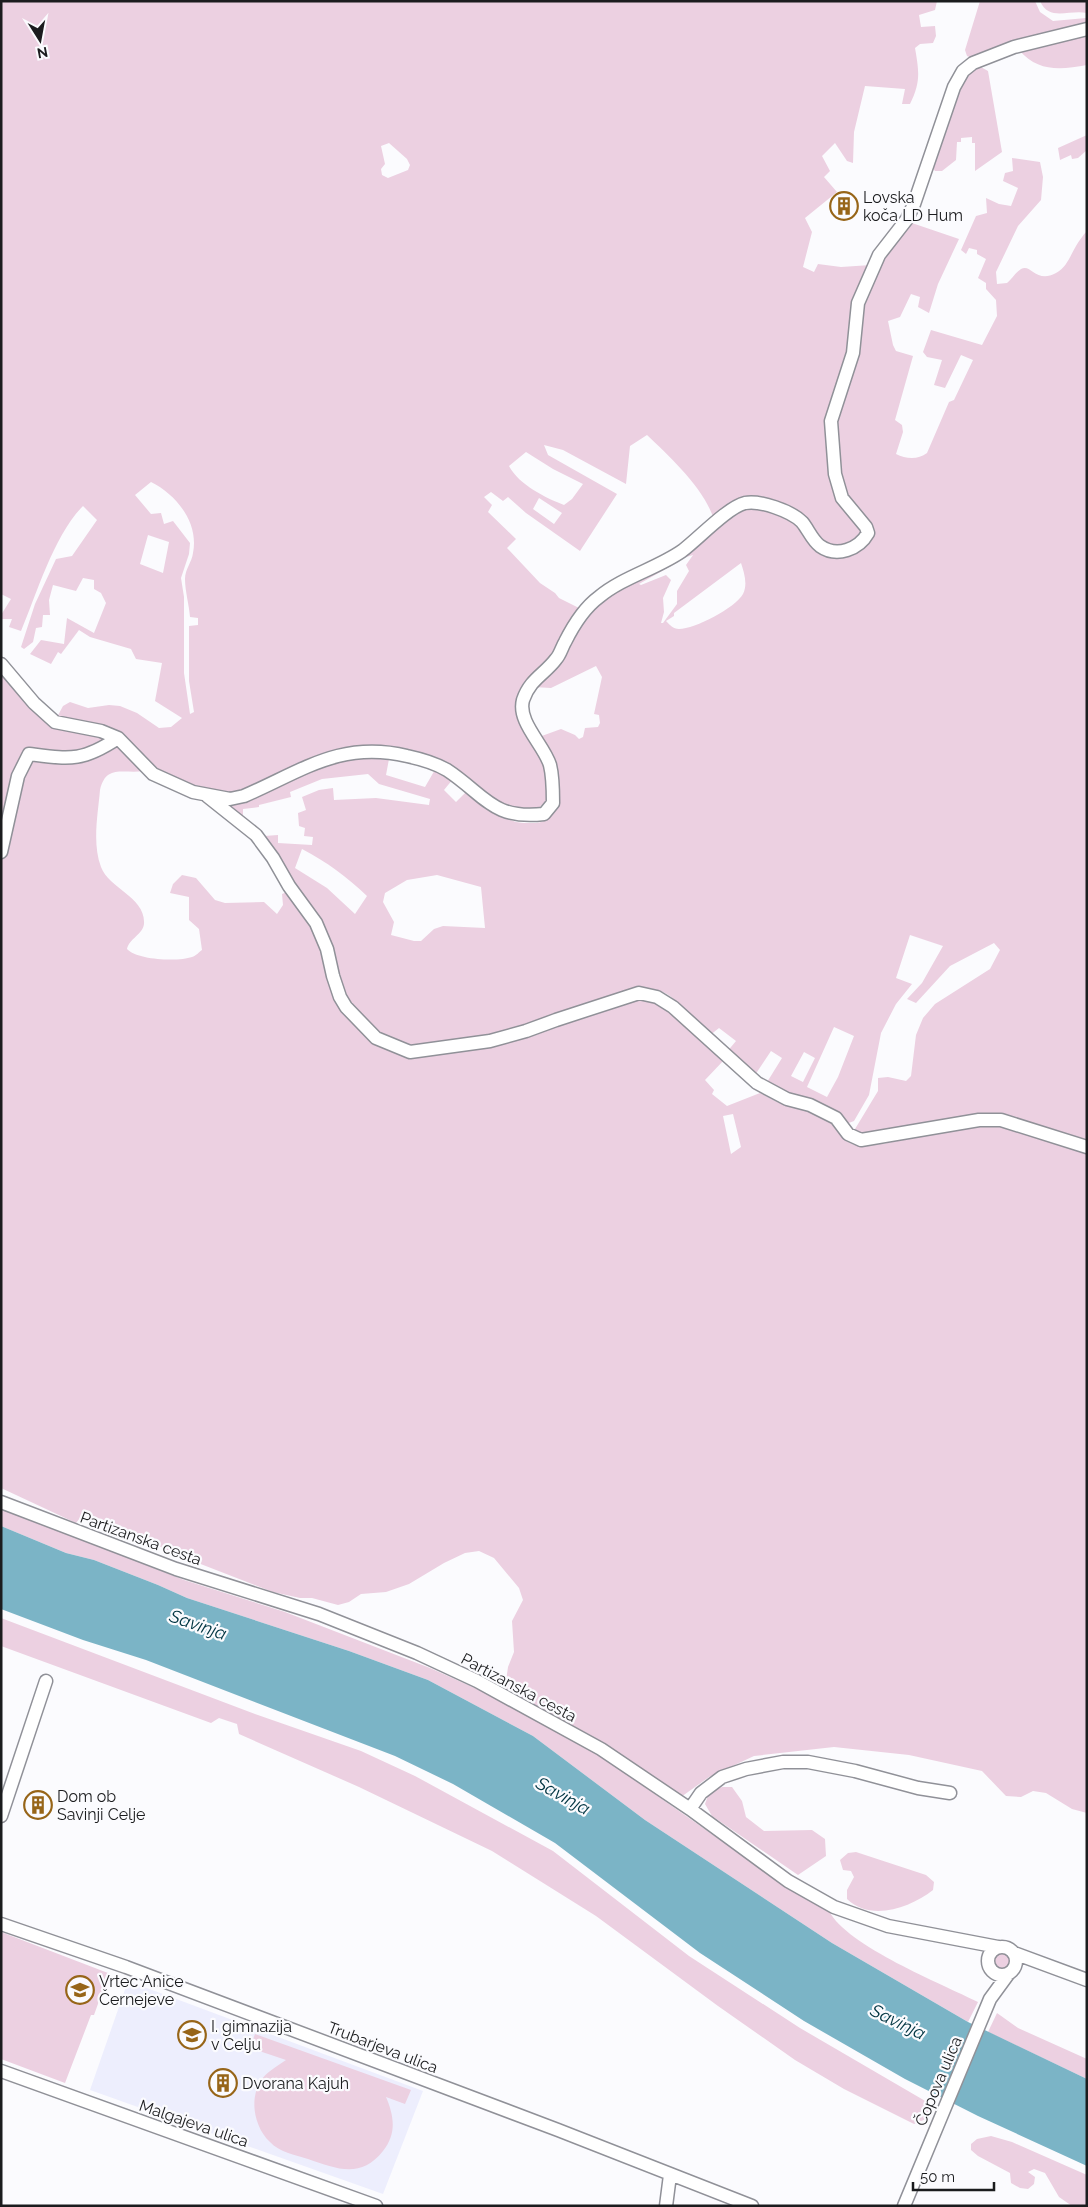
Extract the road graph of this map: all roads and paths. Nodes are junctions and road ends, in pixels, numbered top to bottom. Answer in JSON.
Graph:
{"nodes":[{"id":1,"x":1087,"y":29,"type":"edge"},
{"id":2,"x":1,"y":664,"type":"edge"},
{"id":3,"x":118,"y":738,"type":"junction"},
{"id":4,"x":205,"y":795,"type":"junction"},
{"id":5,"x":1,"y":852,"type":"edge"},
{"id":6,"x":1087,"y":1147,"type":"edge"},
{"id":7,"x":1,"y":1502,"type":"edge"},
{"id":8,"x":46,"y":1681,"type":"dead end"},
{"id":9,"x":950,"y":1793,"type":"dead end"},
{"id":10,"x":690,"y":1809,"type":"junction"},
{"id":11,"x":1,"y":1816,"type":"edge"},
{"id":12,"x":1,"y":1924,"type":"edge"},
{"id":13,"x":963,"y":1941,"type":"junction"},
{"id":14,"x":998,"y":1947,"type":"junction"},
{"id":15,"x":1014,"y":1953,"type":"junction"},
{"id":16,"x":1040,"y":1963,"type":"junction"},
{"id":17,"x":990,"y":1965,"type":"junction"},
{"id":18,"x":1012,"y":1970,"type":"junction"},
{"id":19,"x":1087,"y":1980,"type":"edge"},
{"id":20,"x":988,"y":2004,"type":"junction"},
{"id":21,"x":1,"y":2071,"type":"edge"},
{"id":22,"x":670,"y":2175,"type":"junction"},
{"id":23,"x":376,"y":2206,"type":"edge"},
{"id":24,"x":666,"y":2206,"type":"edge"},
{"id":25,"x":752,"y":2206,"type":"edge"},
{"id":26,"x":904,"y":2206,"type":"edge"}],
"edges":[{"from":1,"to":4,"type":"street"},
{"from":2,"to":3,"type":"street"},
{"from":3,"to":4,"type":"street"},
{"from":3,"to":5,"type":"street"},
{"from":4,"to":6,"type":"street"},
{"from":7,"to":10,"type":"street","name":"Partizanska cesta"},
{"from":8,"to":11,"type":"street"},
{"from":9,"to":10,"type":"street"},
{"from":10,"to":13,"type":"street","name":"Partizanska cesta"},
{"from":12,"to":22,"type":"street","name":"Trubarjeva ulica"},
{"from":13,"to":14,"type":"street"},
{"from":13,"to":17,"type":"street","name":"Partizanska cesta"},
{"from":14,"to":15,"type":"street"},
{"from":14,"to":17,"type":"street"},
{"from":15,"to":16,"type":"street"},
{"from":15,"to":18,"type":"street"},
{"from":16,"to":18,"type":"street"},
{"from":16,"to":19,"type":"street"},
{"from":17,"to":18,"type":"street"},
{"from":17,"to":20,"type":"street"},
{"from":18,"to":20,"type":"street","name":"Čopova ulica"},
{"from":20,"to":26,"type":"street","name":"Čopova ulica"},
{"from":21,"to":23,"type":"street","name":"Malgajeva ulica"},
{"from":22,"to":24,"type":"street"},
{"from":22,"to":25,"type":"street","name":"Trubarjeva ulica"}]}
